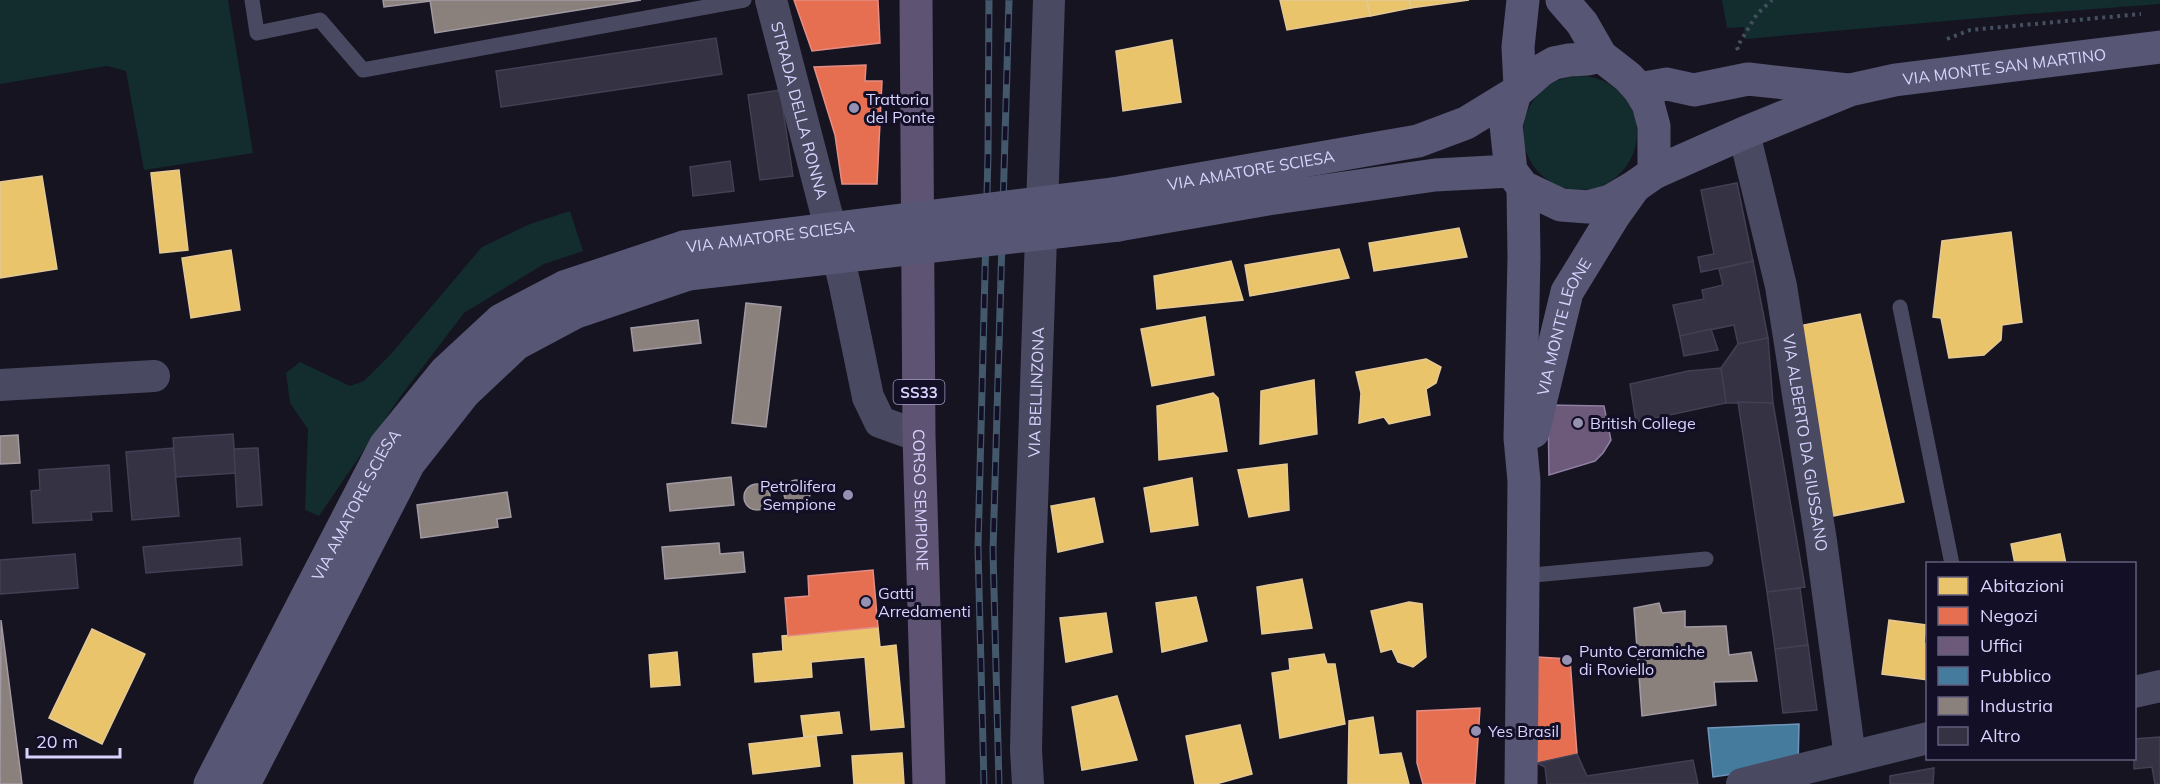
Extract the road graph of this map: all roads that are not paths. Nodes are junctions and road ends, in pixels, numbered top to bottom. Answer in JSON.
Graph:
{"nodes":[{"id":1,"x":252,"y":0,"type":"edge"},
{"id":2,"x":744,"y":0,"type":"edge"},
{"id":3,"x":771,"y":0,"type":"edge"},
{"id":4,"x":916,"y":0,"type":"edge"},
{"id":5,"x":1048,"y":0,"type":"edge"},
{"id":6,"x":1523,"y":0,"type":"edge"},
{"id":7,"x":1562,"y":0,"type":"edge"},
{"id":8,"x":2160,"y":47,"type":"edge"},
{"id":9,"x":1601,"y":56,"type":"junction"},
{"id":10,"x":1639,"y":89,"type":"junction"},
{"id":11,"x":1517,"y":90,"type":"junction"},
{"id":12,"x":1850,"y":90,"type":"junction"},
{"id":13,"x":1744,"y":133,"type":"junction"},
{"id":14,"x":1517,"y":179,"type":"junction"},
{"id":15,"x":1644,"y":180,"type":"junction"},
{"id":16,"x":1116,"y":209,"type":"junction"},
{"id":17,"x":686,"y":261,"type":"junction"},
{"id":18,"x":1900,"y":307,"type":"dead end"},
{"id":19,"x":154,"y":376,"type":"dead end"},
{"id":20,"x":0,"y":385,"type":"edge"},
{"id":21,"x":919,"y":436,"type":"junction"},
{"id":22,"x":1524,"y":481,"type":"junction"},
{"id":23,"x":1706,"y":559,"type":"dead end"},
{"id":24,"x":1952,"y":562,"type":"edge"},
{"id":25,"x":1523,"y":576,"type":"junction"},
{"id":26,"x":2160,"y":686,"type":"edge"},
{"id":27,"x":2136,"y":692,"type":"edge"},
{"id":28,"x":1926,"y":738,"type":"edge"},
{"id":29,"x":1850,"y":757,"type":"junction"},
{"id":30,"x":1782,"y":779,"type":"edge"},
{"id":31,"x":210,"y":784,"type":"edge"},
{"id":32,"x":244,"y":784,"type":"edge"},
{"id":33,"x":929,"y":784,"type":"edge"},
{"id":34,"x":1028,"y":784,"type":"edge"},
{"id":35,"x":1521,"y":784,"type":"edge"},
{"id":36,"x":1742,"y":784,"type":"edge"}],
"edges":[{"from":1,"to":2,"type":"lane"},
{"from":3,"to":21,"type":"street","name":"STRADA DELLA RONNA"},
{"from":4,"to":21,"type":"main road","name":"CORSO SEMPIONE","number":"SS33"},
{"from":5,"to":34,"type":"street","name":"VIA BELLINZONA"},
{"from":6,"to":11,"type":"street"},
{"from":7,"to":9,"type":"street"},
{"from":8,"to":12,"type":"street","name":"VIA MONTE SAN MARTINO"},
{"from":9,"to":10,"type":"street"},
{"from":9,"to":11,"type":"street"},
{"from":10,"to":12,"type":"street","name":"VIA MONTE SAN MARTINO"},
{"from":10,"to":15,"type":"street"},
{"from":11,"to":14,"type":"street"},
{"from":11,"to":16,"type":"street","name":"VIA AMATORE SCIESA"},
{"from":12,"to":13,"type":"street","name":"VIA MONTE SAN MARTINO"},
{"from":13,"to":15,"type":"street","name":"VIA MONTE SAN MARTINO"},
{"from":13,"to":29,"type":"street","name":"VIA ALBERTO DA GIUSSANO"},
{"from":14,"to":15,"type":"street"},
{"from":14,"to":16,"type":"street","name":"VIA AMATORE SCIESA"},
{"from":14,"to":22,"type":"street","name":"VIA MONTE LEONE"},
{"from":15,"to":22,"type":"street","name":"VIA MONTE LEONE"},
{"from":16,"to":17,"type":"street","name":"VIA AMATORE SCIESA","bridge":true},
{"from":17,"to":31,"type":"street","name":"VIA AMATORE SCIESA"},
{"from":17,"to":32,"type":"street","name":"VIA AMATORE SCIESA"},
{"from":18,"to":24,"type":"lane"},
{"from":19,"to":20,"type":"street"},
{"from":21,"to":33,"type":"main road","name":"CORSO SEMPIONE","number":"SS33"},
{"from":22,"to":25,"type":"street","name":"VIA MONTE LEONE"},
{"from":23,"to":25,"type":"lane"},
{"from":25,"to":35,"type":"street","name":"VIA MONTE LEONE"},
{"from":26,"to":27,"type":"street"},
{"from":28,"to":29,"type":"street"},
{"from":29,"to":30,"type":"street"},
{"from":30,"to":36,"type":"street"}]}
